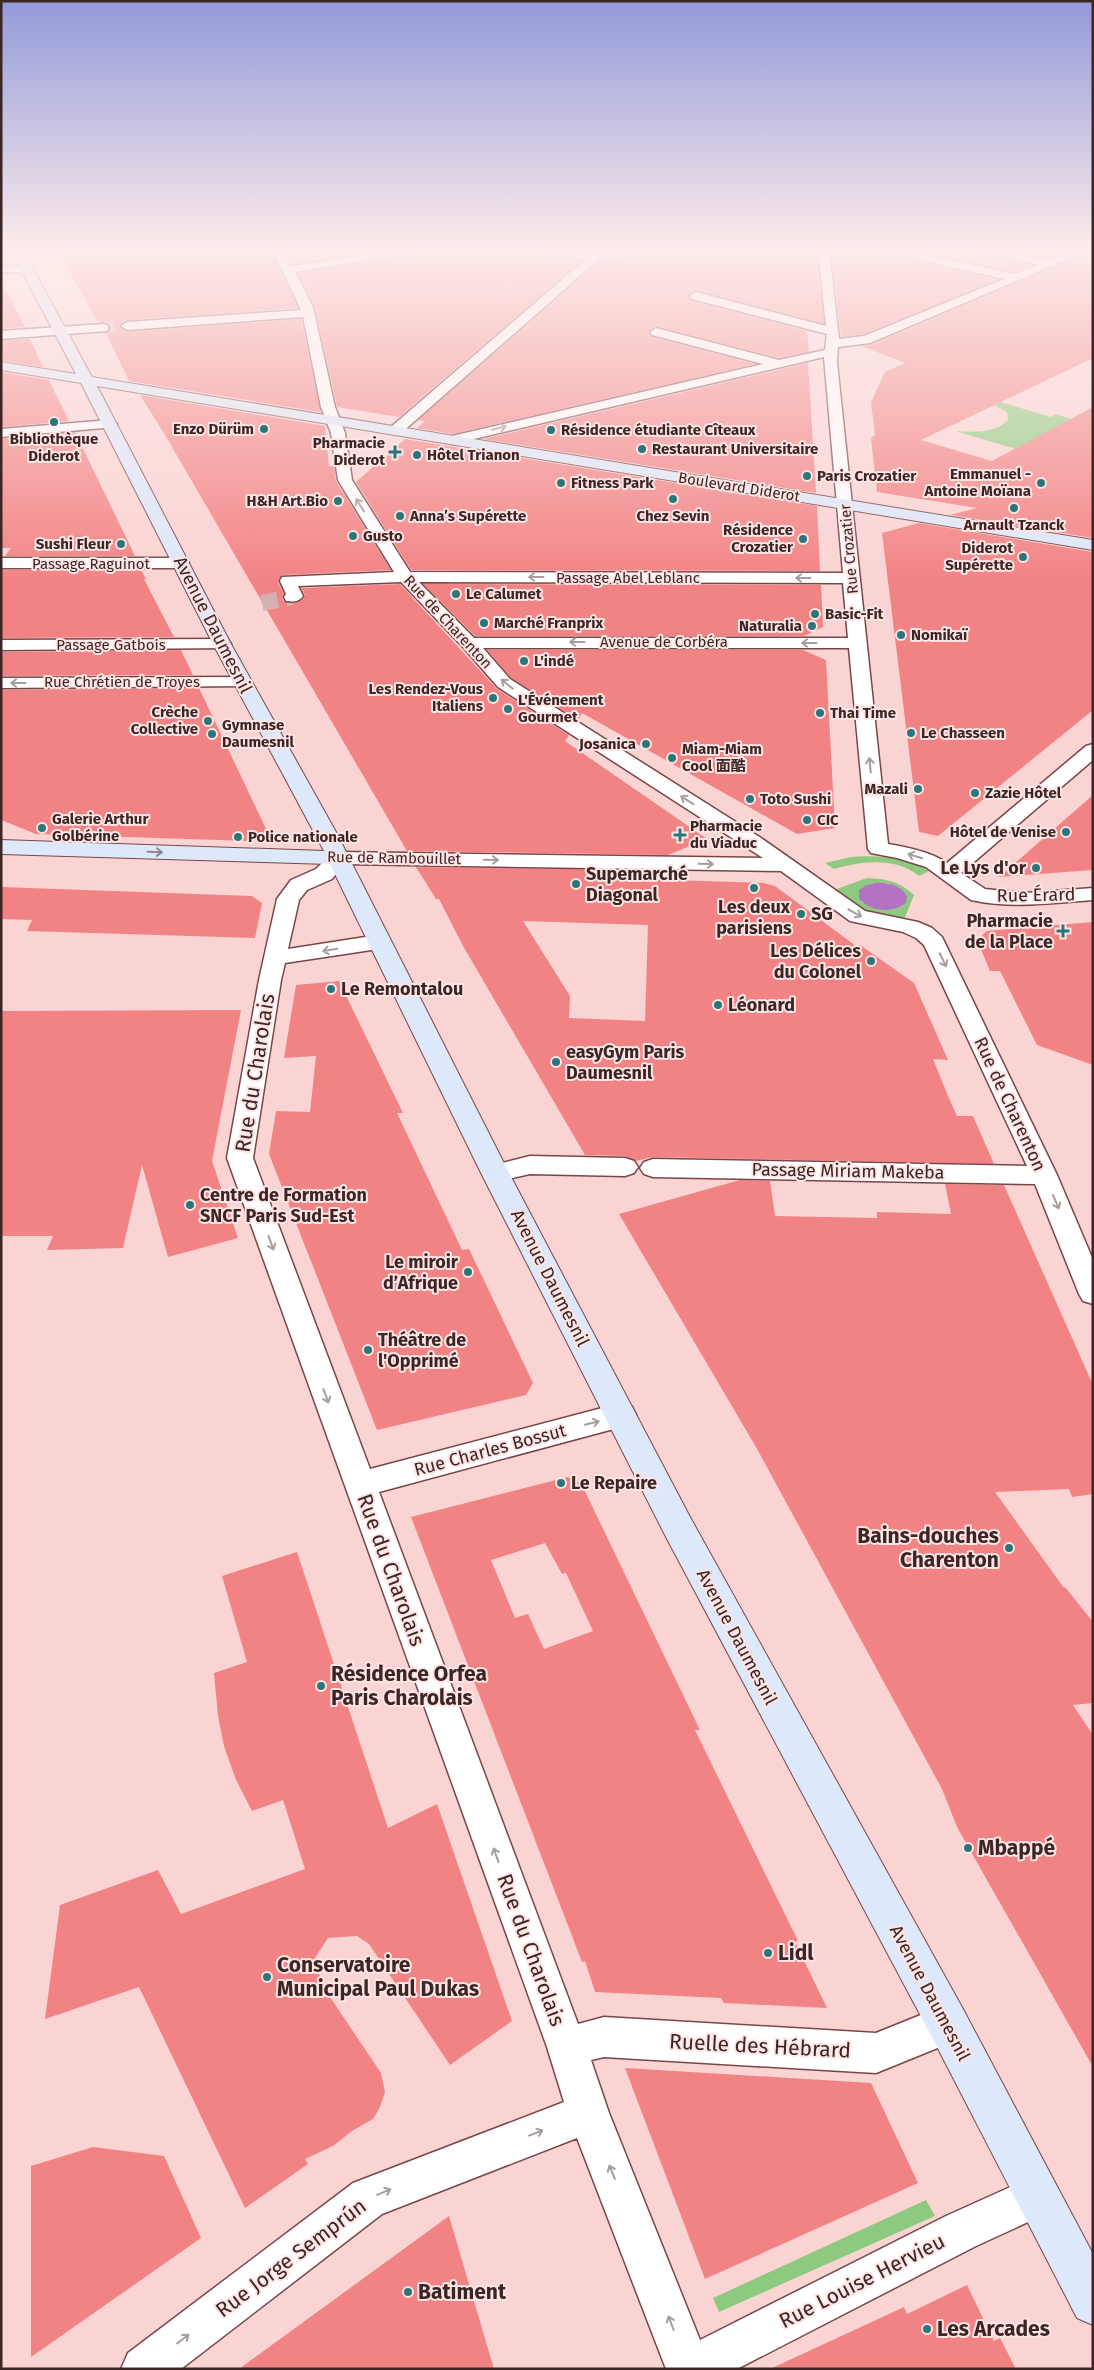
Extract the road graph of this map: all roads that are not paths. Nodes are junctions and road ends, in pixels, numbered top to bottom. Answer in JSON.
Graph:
{"nodes":[{"id":1,"x":75,"y":360,"type":"edge"},
{"id":2,"x":318,"y":360,"type":"edge"},
{"id":3,"x":477,"y":360,"type":"edge"},
{"id":4,"x":760,"y":360,"type":"edge"},
{"id":5,"x":789,"y":360,"type":"edge"},
{"id":6,"x":830,"y":360,"type":"edge"},
{"id":7,"x":777,"y":364,"type":"junction"},
{"id":8,"x":1,"y":366,"type":"edge"},
{"id":9,"x":85,"y":379,"type":"junction"},
{"id":10,"x":334,"y":420,"type":"junction"},
{"id":11,"x":110,"y":424,"type":"junction"},
{"id":12,"x":396,"y":430,"type":"junction"},
{"id":13,"x":1,"y":433,"type":"edge"},
{"id":14,"x":452,"y":440,"type":"junction"},
{"id":15,"x":845,"y":504,"type":"junction"},
{"id":16,"x":1093,"y":545,"type":"edge"},
{"id":17,"x":1,"y":563,"type":"edge"},
{"id":18,"x":181,"y":563,"type":"junction"},
{"id":19,"x":405,"y":577,"type":"junction"},
{"id":20,"x":852,"y":578,"type":"junction"},
{"id":21,"x":292,"y":597,"type":"dead end"},
{"id":22,"x":469,"y":643,"type":"junction"},
{"id":23,"x":858,"y":643,"type":"junction"},
{"id":24,"x":222,"y":644,"type":"junction"},
{"id":25,"x":1,"y":645,"type":"edge"},
{"id":26,"x":63,"y":645,"type":"junction"},
{"id":27,"x":242,"y":682,"type":"junction"},
{"id":28,"x":1,"y":683,"type":"edge"},
{"id":29,"x":45,"y":683,"type":"junction"},
{"id":30,"x":1093,"y":750,"type":"edge"},
{"id":31,"x":1,"y":847,"type":"edge"},
{"id":32,"x":338,"y":858,"type":"junction"},
{"id":33,"x":786,"y":865,"type":"junction"},
{"id":34,"x":949,"y":872,"type":"junction"},
{"id":35,"x":1093,"y":894,"type":"edge"},
{"id":36,"x":378,"y":942,"type":"junction"},
{"id":37,"x":275,"y":958,"type":"junction"},
{"id":38,"x":626,"y":1167,"type":"dead end"},
{"id":39,"x":653,"y":1168,"type":"dead end"},
{"id":40,"x":495,"y":1173,"type":"junction"},
{"id":41,"x":1044,"y":1175,"type":"junction"},
{"id":42,"x":1093,"y":1294,"type":"edge"},
{"id":43,"x":621,"y":1415,"type":"junction"},
{"id":44,"x":359,"y":1485,"type":"junction"},
{"id":45,"x":948,"y":2024,"type":"junction"},
{"id":46,"x":567,"y":2046,"type":"junction"},
{"id":47,"x":588,"y":2113,"type":"junction"},
{"id":48,"x":1037,"y":2196,"type":"junction"},
{"id":49,"x":1093,"y":2302,"type":"edge"},
{"id":50,"x":144,"y":2369,"type":"edge"},
{"id":51,"x":689,"y":2369,"type":"edge"}],
"edges":[{"from":1,"to":9,"type":"main road","name":"Avenue Daumesnil"},
{"from":2,"to":10,"type":"street","name":"Rue de Charenton"},
{"from":3,"to":12,"type":"street"},
{"from":4,"to":7,"type":"street"},
{"from":5,"to":7,"type":"street"},
{"from":6,"to":15,"type":"street","name":"Rue Crozatier"},
{"from":14,"to":7,"type":"street","one_way":true},
{"from":8,"to":9,"type":"main road","name":"Boulevard Diderot"},
{"from":9,"to":10,"type":"main road","name":"Boulevard Diderot"},
{"from":9,"to":11,"type":"main road","name":"Avenue Daumesnil"},
{"from":10,"to":12,"type":"main road","name":"Boulevard Diderot"},
{"from":19,"to":10,"type":"street","name":"Rue de Charenton","one_way":true},
{"from":11,"to":13,"type":"street"},
{"from":11,"to":18,"type":"main road","name":"Avenue Daumesnil"},
{"from":12,"to":14,"type":"main road","name":"Boulevard Diderot"},
{"from":14,"to":15,"type":"main road","name":"Boulevard Diderot"},
{"from":15,"to":16,"type":"main road","name":"Boulevard Diderot"},
{"from":15,"to":20,"type":"street","name":"Rue Crozatier"},
{"from":17,"to":18,"type":"street","name":"Passage Raguinot"},
{"from":18,"to":24,"type":"main road","name":"Avenue Daumesnil"},
{"from":20,"to":19,"type":"street","name":"Passage Abel Leblanc","one_way":true},
{"from":19,"to":21,"type":"street","name":"Passage Abel Leblanc"},
{"from":19,"to":22,"type":"street","name":"Rue de Charenton"},
{"from":20,"to":23,"type":"street","name":"Rue Crozatier"},
{"from":23,"to":22,"type":"street","name":"Avenue de Corbéra","one_way":true},
{"from":33,"to":22,"type":"street","name":"Rue de Charenton","one_way":true},
{"from":34,"to":23,"type":"street","name":"Rue Crozatier","one_way":true},
{"from":24,"to":26,"type":"street","name":"Passage Gatbois"},
{"from":24,"to":27,"type":"main road","name":"Avenue Daumesnil"},
{"from":25,"to":26,"type":"street","name":"Passage Gatbois"},
{"from":26,"to":29,"type":"street"},
{"from":27,"to":29,"type":"street","name":"Rue Chrétien de Troyes"},
{"from":27,"to":32,"type":"main road","name":"Avenue Daumesnil"},
{"from":29,"to":28,"type":"street","name":"Rue Chrétien de Troyes","one_way":true},
{"from":30,"to":34,"type":"street"},
{"from":31,"to":32,"type":"main road","name":"Rue de Rambouillet","one_way":true},
{"from":32,"to":33,"type":"street","name":"Rue de Rambouillet","one_way":true},
{"from":32,"to":36,"type":"main road","name":"Avenue Daumesnil"},
{"from":32,"to":37,"type":"street","name":"Rue du Charolais"},
{"from":33,"to":41,"type":"street","name":"Rue de Charenton","one_way":true},
{"from":34,"to":35,"type":"street","name":"Rue Érard"},
{"from":36,"to":37,"type":"street","one_way":true},
{"from":36,"to":40,"type":"main road","name":"Avenue Daumesnil"},
{"from":37,"to":44,"type":"street","name":"Rue du Charolais","one_way":true},
{"from":38,"to":40,"type":"street"},
{"from":39,"to":41,"type":"street","name":"Passage Miriam Makeba"},
{"from":40,"to":43,"type":"main road","name":"Avenue Daumesnil"},
{"from":41,"to":42,"type":"street","name":"Rue de Charenton","one_way":true},
{"from":44,"to":43,"type":"street","name":"Rue Charles Bossut","one_way":true},
{"from":43,"to":45,"type":"main road","name":"Avenue Daumesnil"},
{"from":46,"to":44,"type":"street","name":"Rue du Charolais","one_way":true},
{"from":45,"to":46,"type":"street","name":"Ruelle des Hébrard"},
{"from":45,"to":48,"type":"main road","name":"Avenue Daumesnil"},
{"from":46,"to":47,"type":"street","name":"Rue du Charolais"},
{"from":50,"to":47,"type":"street","name":"Rue Jorge Semprún","one_way":true},
{"from":51,"to":47,"type":"street","name":"Rue du Charolais","one_way":true},
{"from":48,"to":49,"type":"main road","name":"Avenue Daumesnil"},
{"from":48,"to":51,"type":"street","name":"Rue Louise Hervieu"}]}
